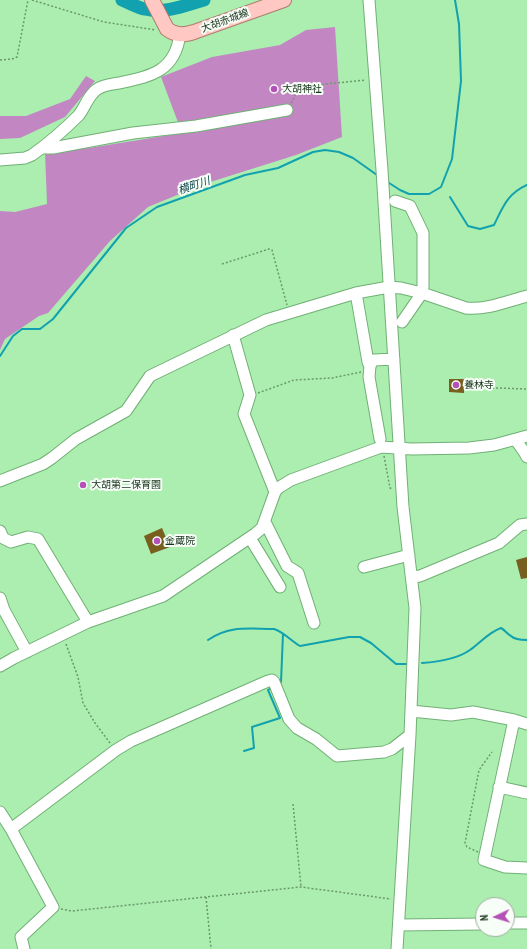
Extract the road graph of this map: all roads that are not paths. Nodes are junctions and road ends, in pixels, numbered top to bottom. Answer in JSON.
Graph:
{"nodes":[{"id":1,"x":152,"y":0,"type":"edge"},
{"id":2,"x":284,"y":0,"type":"edge"},
{"id":3,"x":369,"y":0,"type":"edge"},
{"id":4,"x":171,"y":30,"type":"junction"},
{"id":5,"x":287,"y":110,"type":"road end"},
{"id":6,"x":42,"y":148,"type":"junction"},
{"id":7,"x":0,"y":160,"type":"edge"},
{"id":8,"x":394,"y":201,"type":"dead end"},
{"id":9,"x":389,"y":287,"type":"junction"},
{"id":10,"x":356,"y":293,"type":"junction"},
{"id":11,"x":422,"y":293,"type":"junction"},
{"id":12,"x":527,"y":296,"type":"edge"},
{"id":13,"x":402,"y":322,"type":"dead end"},
{"id":14,"x":233,"y":335,"type":"junction"},
{"id":15,"x":394,"y":359,"type":"junction"},
{"id":16,"x":370,"y":368,"type":"junction"},
{"id":17,"x":522,"y":438,"type":"edge"},
{"id":18,"x":380,"y":440,"type":"dead end"},
{"id":19,"x":400,"y":448,"type":"junction"},
{"id":20,"x":527,"y":457,"type":"edge"},
{"id":21,"x":0,"y":481,"type":"edge"},
{"id":22,"x":274,"y":492,"type":"junction"},
{"id":23,"x":265,"y":522,"type":"junction"},
{"id":24,"x":527,"y":524,"type":"edge"},
{"id":25,"x":1,"y":536,"type":"edge"},
{"id":26,"x":250,"y":538,"type":"junction"},
{"id":27,"x":409,"y":555,"type":"junction"},
{"id":28,"x":364,"y":567,"type":"dead end"},
{"id":29,"x":412,"y":577,"type":"junction"},
{"id":30,"x":280,"y":587,"type":"dead end"},
{"id":31,"x":0,"y":598,"type":"edge"},
{"id":32,"x":88,"y":622,"type":"junction"},
{"id":33,"x":314,"y":623,"type":"dead end"},
{"id":34,"x":27,"y":652,"type":"junction"},
{"id":35,"x":0,"y":666,"type":"edge"},
{"id":36,"x":411,"y":711,"type":"junction"},
{"id":37,"x":514,"y":720,"type":"junction"},
{"id":38,"x":527,"y":724,"type":"edge"},
{"id":39,"x":410,"y":735,"type":"junction"},
{"id":40,"x":499,"y":787,"type":"junction"},
{"id":41,"x":527,"y":793,"type":"edge"},
{"id":42,"x":0,"y":812,"type":"edge"},
{"id":43,"x":11,"y":829,"type":"junction"},
{"id":44,"x":527,"y":868,"type":"edge"},
{"id":45,"x":515,"y":923,"type":"edge"},
{"id":46,"x":527,"y":923,"type":"edge"},
{"id":47,"x":475,"y":924,"type":"edge"},
{"id":48,"x":399,"y":925,"type":"junction"},
{"id":49,"x":24,"y":949,"type":"edge"},
{"id":50,"x":397,"y":949,"type":"edge"}],
"edges":[{"from":1,"to":4,"type":"main road"},
{"from":2,"to":4,"type":"main road","name":"大胡赤城線"},
{"from":3,"to":9,"type":"street"},
{"from":4,"to":6,"type":"street"},
{"from":5,"to":6,"type":"street"},
{"from":6,"to":7,"type":"street"},
{"from":8,"to":11,"type":"street"},
{"from":9,"to":10,"type":"street"},
{"from":9,"to":11,"type":"street"},
{"from":9,"to":15,"type":"street"},
{"from":10,"to":14,"type":"street"},
{"from":10,"to":16,"type":"street"},
{"from":11,"to":12,"type":"street"},
{"from":11,"to":13,"type":"street"},
{"from":14,"to":21,"type":"street"},
{"from":14,"to":22,"type":"street"},
{"from":15,"to":16,"type":"street"},
{"from":15,"to":19,"type":"street"},
{"from":16,"to":18,"type":"street"},
{"from":17,"to":19,"type":"street"},
{"from":17,"to":20,"type":"street"},
{"from":19,"to":22,"type":"street"},
{"from":19,"to":27,"type":"street"},
{"from":22,"to":23,"type":"street"},
{"from":23,"to":26,"type":"street"},
{"from":23,"to":33,"type":"street"},
{"from":24,"to":29,"type":"street"},
{"from":25,"to":32,"type":"street"},
{"from":26,"to":30,"type":"street"},
{"from":26,"to":32,"type":"street"},
{"from":27,"to":28,"type":"street"},
{"from":27,"to":29,"type":"street"},
{"from":29,"to":36,"type":"street"},
{"from":31,"to":34,"type":"street"},
{"from":32,"to":34,"type":"street"},
{"from":34,"to":35,"type":"street"},
{"from":36,"to":37,"type":"street"},
{"from":36,"to":39,"type":"street"},
{"from":37,"to":38,"type":"street"},
{"from":37,"to":40,"type":"street"},
{"from":39,"to":43,"type":"street"},
{"from":39,"to":48,"type":"street"},
{"from":40,"to":41,"type":"street"},
{"from":40,"to":44,"type":"street"},
{"from":42,"to":43,"type":"street"},
{"from":43,"to":49,"type":"street"},
{"from":45,"to":46,"type":"street"},
{"from":47,"to":48,"type":"street"},
{"from":48,"to":50,"type":"street"}]}
